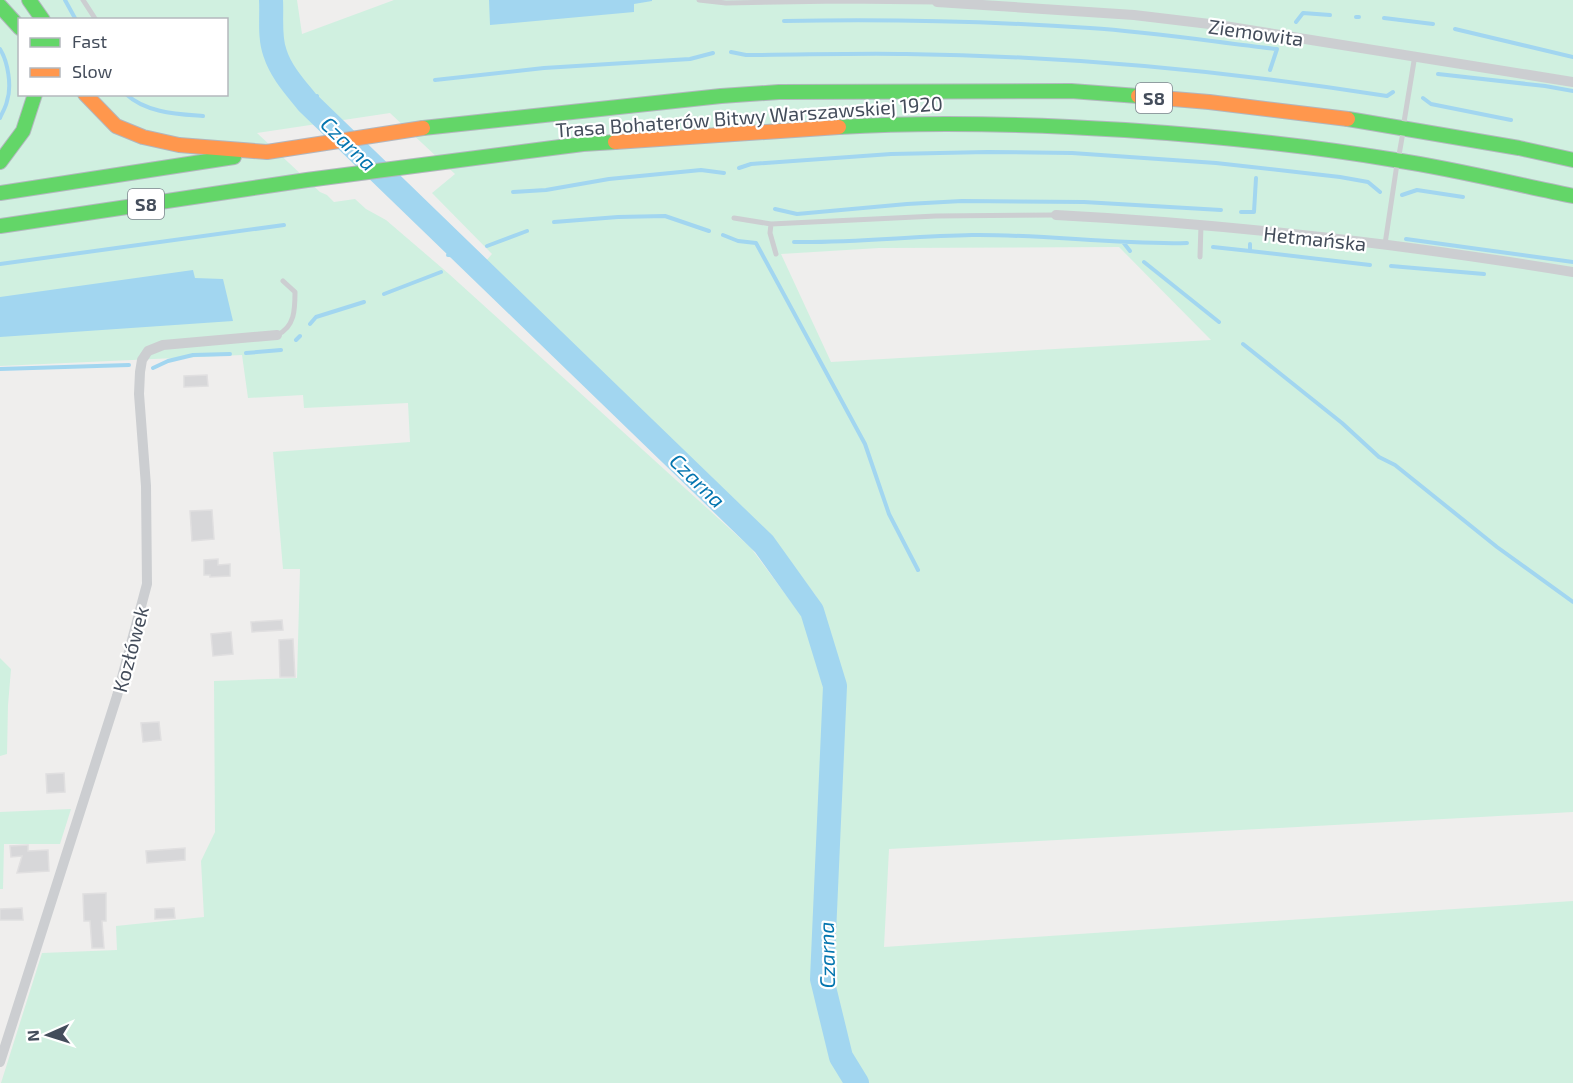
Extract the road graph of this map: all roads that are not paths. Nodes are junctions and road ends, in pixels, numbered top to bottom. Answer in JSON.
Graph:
{"nodes":[{"id":1,"x":29,"y":0,"type":"edge"},
{"id":2,"x":83,"y":0,"type":"edge"},
{"id":3,"x":699,"y":0,"type":"edge"},
{"id":4,"x":937,"y":2,"type":"joint"},
{"id":5,"x":0,"y":6,"type":"edge"},
{"id":6,"x":42,"y":18,"type":"edge"},
{"id":7,"x":95,"y":18,"type":"edge"},
{"id":8,"x":18,"y":26,"type":"edge"},
{"id":9,"x":1415,"y":55,"type":"junction"},
{"id":10,"x":1573,"y":82,"type":"edge"},
{"id":11,"x":35,"y":96,"type":"edge"},
{"id":12,"x":87,"y":96,"type":"edge"},
{"id":13,"x":1403,"y":127,"type":"junction"},
{"id":14,"x":271,"y":151,"type":"junction"},
{"id":15,"x":1398,"y":160,"type":"junction"},
{"id":16,"x":1573,"y":160,"type":"edge"},
{"id":17,"x":0,"y":162,"type":"edge"},
{"id":18,"x":0,"y":193,"type":"edge"},
{"id":19,"x":1573,"y":196,"type":"edge"},
{"id":20,"x":1056,"y":215,"type":"joint"},
{"id":21,"x":734,"y":218,"type":"dead end"},
{"id":22,"x":771,"y":225,"type":"junction"},
{"id":23,"x":1201,"y":225,"type":"junction"},
{"id":24,"x":0,"y":226,"type":"edge"},
{"id":25,"x":1384,"y":245,"type":"junction"},
{"id":26,"x":776,"y":254,"type":"dead end"},
{"id":27,"x":1200,"y":257,"type":"dead end"},
{"id":28,"x":1573,"y":272,"type":"edge"},
{"id":29,"x":283,"y":281,"type":"dead end"},
{"id":30,"x":277,"y":335,"type":"joint"},
{"id":31,"x":0,"y":1062,"type":"edge"}],
"edges":[{"from":1,"to":6,"type":"highway"},
{"from":2,"to":7,"type":"lane"},
{"from":3,"to":4,"type":"lane"},
{"from":4,"to":9,"type":"street","name":"Ziemowita"},
{"from":5,"to":8,"type":"highway"},
{"from":9,"to":10,"type":"street","name":"Ziemowita"},
{"from":9,"to":13,"type":"lane"},
{"from":11,"to":17,"type":"highway"},
{"from":12,"to":14,"type":"highway"},
{"from":13,"to":14,"type":"highway","name":"Trasa Bohaterów Bitwy Warszawskiej 1920","number":"S8"},
{"from":13,"to":15,"type":"lane"},
{"from":13,"to":16,"type":"highway","name":"Trasa Bohaterów Bitwy Warszawskiej 1920","number":"S8"},
{"from":14,"to":18,"type":"highway","name":"Trasa Bohaterów Bitwy Warszawskiej 1920","number":"S8"},
{"from":15,"to":19,"type":"highway","name":"Trasa Bohaterów Bitwy Warszawskiej 1920","number":"S8"},
{"from":15,"to":24,"type":"highway","name":"Trasa Bohaterów Bitwy Warszawskiej 1920","number":"S8"},
{"from":15,"to":25,"type":"lane"},
{"from":20,"to":22,"type":"lane"},
{"from":20,"to":23,"type":"street","name":"Hetmańska"},
{"from":21,"to":22,"type":"lane"},
{"from":22,"to":26,"type":"lane"},
{"from":23,"to":25,"type":"street","name":"Hetmańska"},
{"from":23,"to":27,"type":"lane"},
{"from":25,"to":28,"type":"street","name":"Hetmańska"},
{"from":29,"to":30,"type":"lane"},
{"from":30,"to":31,"type":"street","name":"Kozłówek"}]}
